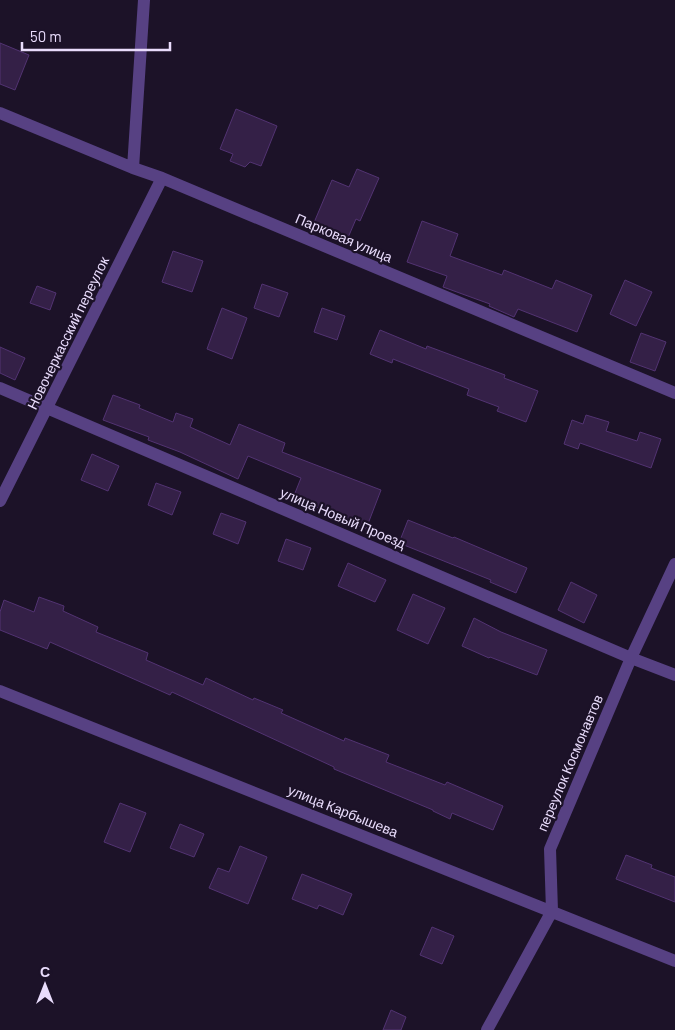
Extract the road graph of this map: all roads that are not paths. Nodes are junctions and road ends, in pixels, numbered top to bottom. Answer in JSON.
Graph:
{"nodes":[{"id":1,"x":144,"y":0,"type":"edge"},
{"id":2,"x":0,"y":113,"type":"edge"},
{"id":3,"x":134,"y":168,"type":"junction"},
{"id":4,"x":162,"y":178,"type":"junction"},
{"id":5,"x":0,"y":388,"type":"edge"},
{"id":6,"x":675,"y":394,"type":"edge"},
{"id":7,"x":48,"y":408,"type":"junction"},
{"id":8,"x":0,"y":501,"type":"edge"},
{"id":9,"x":675,"y":564,"type":"edge"},
{"id":10,"x":632,"y":658,"type":"junction"},
{"id":11,"x":675,"y":675,"type":"edge"},
{"id":12,"x":0,"y":690,"type":"edge"},
{"id":13,"x":552,"y":911,"type":"junction"},
{"id":14,"x":675,"y":961,"type":"edge"},
{"id":15,"x":487,"y":1030,"type":"edge"}],
"edges":[{"from":1,"to":3,"type":"street"},
{"from":2,"to":3,"type":"street","name":"Парковая улица"},
{"from":3,"to":4,"type":"street","name":"Парковая улица"},
{"from":4,"to":6,"type":"street","name":"Парковая улица"},
{"from":4,"to":7,"type":"street","name":"Новочеркасский переулок"},
{"from":5,"to":7,"type":"street","name":"улица Новый Проезд"},
{"from":7,"to":8,"type":"street","name":"Новочеркасский переулок"},
{"from":7,"to":10,"type":"street","name":"улица Новый Проезд"},
{"from":9,"to":10,"type":"street","name":"переулок Космонавтов"},
{"from":10,"to":11,"type":"street","name":"улица Новый Проезд"},
{"from":10,"to":13,"type":"street","name":"переулок Космонавтов"},
{"from":12,"to":13,"type":"street","name":"улица Карбышева"},
{"from":13,"to":14,"type":"street","name":"улица Карбышева"},
{"from":13,"to":15,"type":"street"}]}
